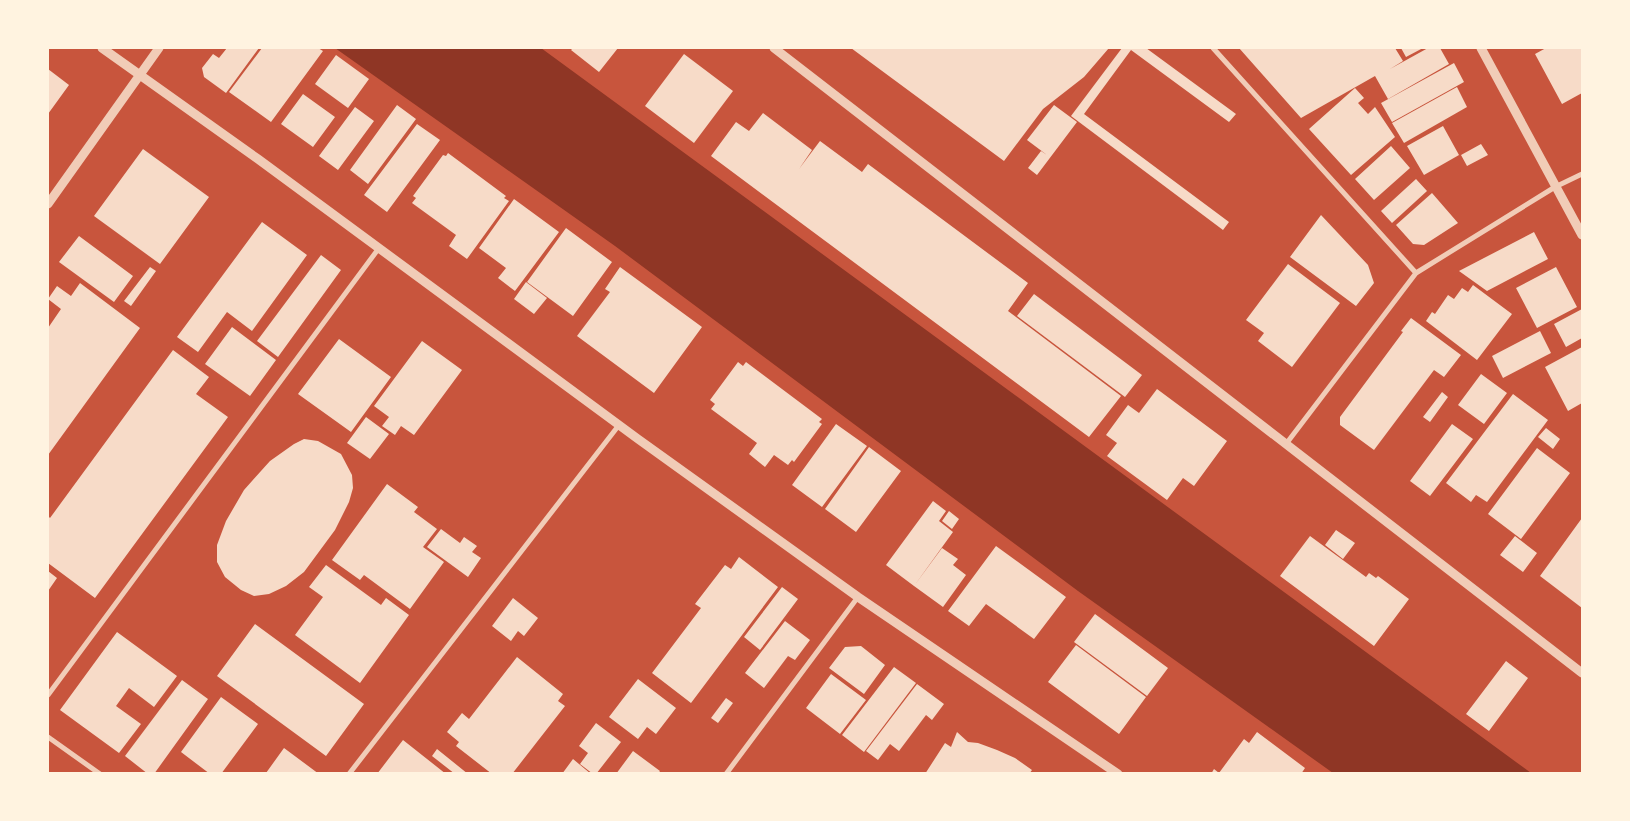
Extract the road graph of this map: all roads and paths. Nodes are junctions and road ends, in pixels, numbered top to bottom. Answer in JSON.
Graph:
{"nodes":[{"id":1,"x":102,"y":48,"type":"edge"},
{"id":2,"x":159,"y":48,"type":"edge"},
{"id":3,"x":774,"y":48,"type":"edge"},
{"id":4,"x":1213,"y":48,"type":"edge"},
{"id":5,"x":1481,"y":48,"type":"edge"},
{"id":6,"x":141,"y":74,"type":"junction"},
{"id":7,"x":1582,"y":174,"type":"edge"},
{"id":8,"x":1555,"y":186,"type":"junction"},
{"id":9,"x":48,"y":204,"type":"edge"},
{"id":10,"x":1582,"y":235,"type":"edge"},
{"id":11,"x":379,"y":248,"type":"junction"},
{"id":12,"x":1416,"y":273,"type":"junction"},
{"id":13,"x":619,"y":425,"type":"junction"},
{"id":14,"x":1286,"y":444,"type":"junction"},
{"id":15,"x":858,"y":597,"type":"junction"},
{"id":16,"x":1582,"y":673,"type":"edge"},
{"id":17,"x":48,"y":695,"type":"edge"},
{"id":18,"x":48,"y":737,"type":"edge"},
{"id":19,"x":100,"y":774,"type":"edge"},
{"id":20,"x":350,"y":774,"type":"edge"},
{"id":21,"x":726,"y":774,"type":"edge"},
{"id":22,"x":1118,"y":774,"type":"edge"}],
"edges":[{"from":1,"to":6,"type":"street"},
{"from":2,"to":6,"type":"street"},
{"from":3,"to":14,"type":"street"},
{"from":4,"to":12,"type":"street"},
{"from":5,"to":8,"type":"street"},
{"from":6,"to":9,"type":"street"},
{"from":6,"to":11,"type":"street"},
{"from":7,"to":8,"type":"street"},
{"from":8,"to":10,"type":"street"},
{"from":8,"to":12,"type":"street"},
{"from":11,"to":13,"type":"street"},
{"from":11,"to":17,"type":"street"},
{"from":12,"to":14,"type":"street"},
{"from":13,"to":15,"type":"street"},
{"from":13,"to":20,"type":"street"},
{"from":14,"to":16,"type":"street"},
{"from":15,"to":21,"type":"street"},
{"from":15,"to":22,"type":"street"},
{"from":18,"to":19,"type":"street"}]}
